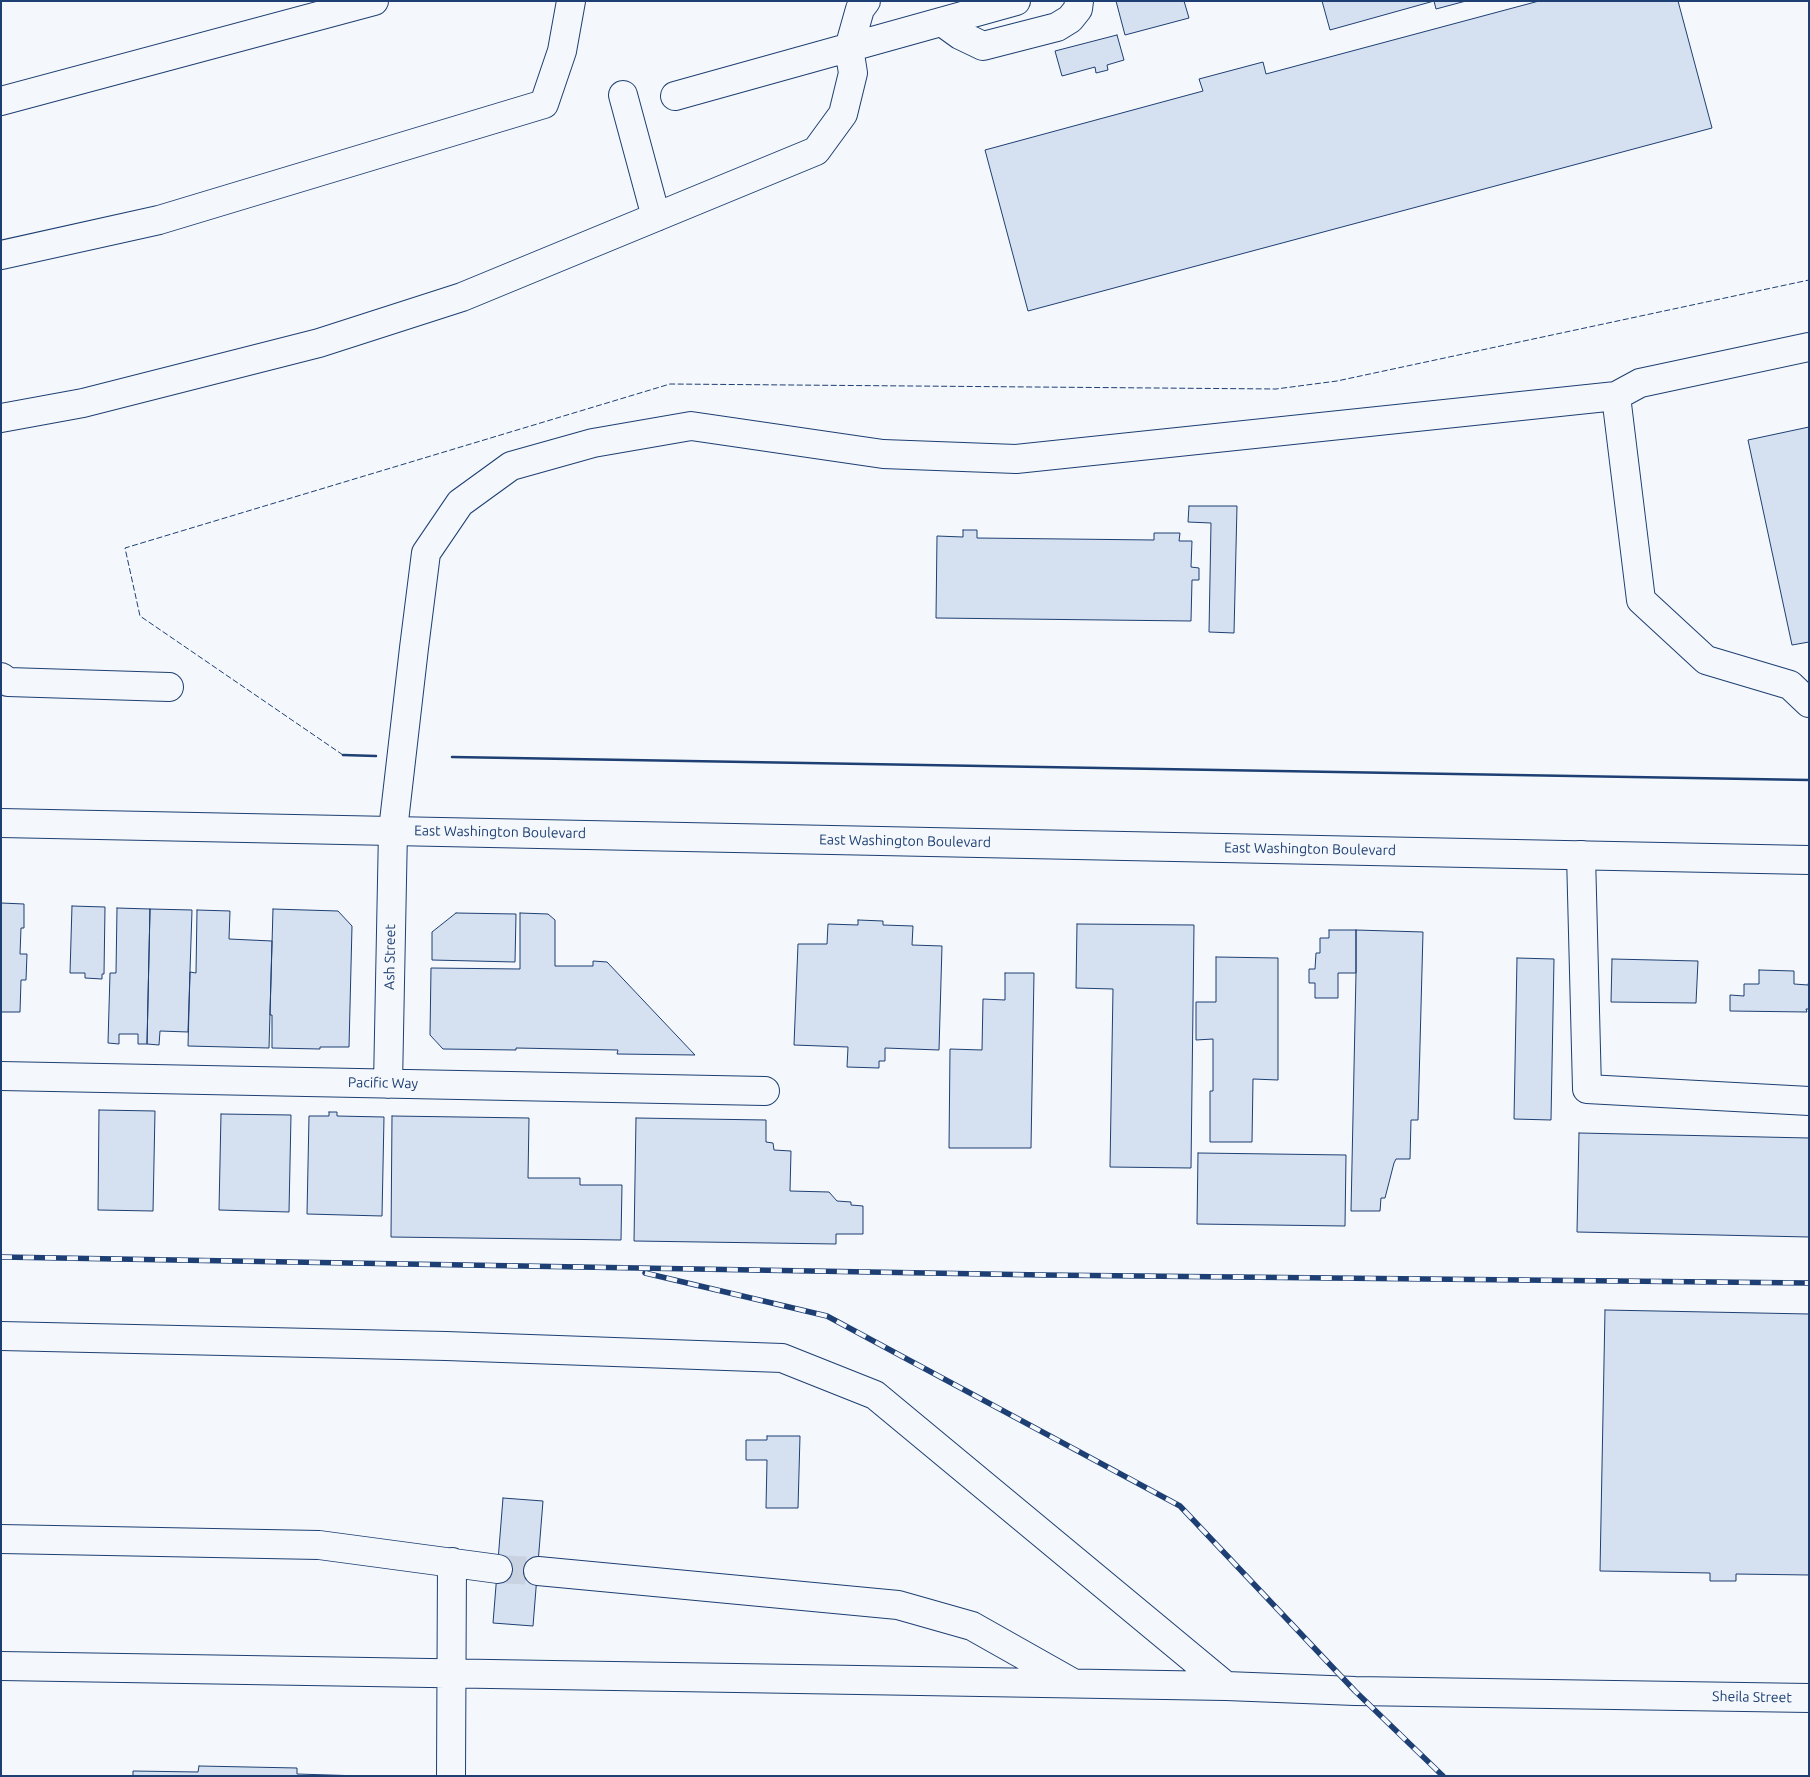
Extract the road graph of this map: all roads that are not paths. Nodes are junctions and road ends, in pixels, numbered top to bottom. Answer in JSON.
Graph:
{"nodes":[{"id":1,"x":374,"y":1,"type":"edge"},
{"id":2,"x":570,"y":1,"type":"edge"},
{"id":3,"x":866,"y":1,"type":"edge"},
{"id":4,"x":1016,"y":1,"type":"edge"},
{"id":5,"x":1080,"y":1,"type":"edge"},
{"id":6,"x":942,"y":22,"type":"junction"},
{"id":7,"x":849,"y":48,"type":"junction"},
{"id":8,"x":623,"y":95,"type":"dead end"},
{"id":9,"x":675,"y":96,"type":"dead end"},
{"id":10,"x":1,"y":101,"type":"edge"},
{"id":11,"x":656,"y":217,"type":"junction"},
{"id":12,"x":1,"y":255,"type":"edge"},
{"id":13,"x":1809,"y":346,"type":"edge"},
{"id":14,"x":1616,"y":396,"type":"junction"},
{"id":15,"x":1,"y":418,"type":"edge"},
{"id":16,"x":1,"y":677,"type":"edge"},
{"id":17,"x":169,"y":687,"type":"dead end"},
{"id":18,"x":1809,"y":703,"type":"edge"},
{"id":19,"x":1,"y":823,"type":"edge"},
{"id":20,"x":393,"y":830,"type":"junction"},
{"id":21,"x":1581,"y":855,"type":"junction"},
{"id":22,"x":1809,"y":860,"type":"edge"},
{"id":23,"x":1,"y":1076,"type":"edge"},
{"id":24,"x":388,"y":1084,"type":"junction"},
{"id":25,"x":765,"y":1091,"type":"dead end"},
{"id":26,"x":1809,"y":1101,"type":"edge"},
{"id":27,"x":1,"y":1336,"type":"edge"},
{"id":28,"x":1,"y":1539,"type":"edge"},
{"id":29,"x":452,"y":1562,"type":"junction"},
{"id":30,"x":498,"y":1569,"type":"tunnel mouth"},
{"id":31,"x":538,"y":1571,"type":"tunnel mouth"},
{"id":32,"x":1,"y":1666,"type":"edge"},
{"id":33,"x":452,"y":1674,"type":"junction"},
{"id":34,"x":1074,"y":1684,"type":"junction"},
{"id":35,"x":1226,"y":1686,"type":"junction"},
{"id":36,"x":1809,"y":1698,"type":"edge"},
{"id":37,"x":450,"y":1776,"type":"edge"}],
"edges":[{"from":1,"to":10,"type":"main road"},
{"from":2,"to":12,"type":"main road"},
{"from":3,"to":7,"type":"main road"},
{"from":4,"to":6,"type":"main road"},
{"from":5,"to":6,"type":"main road"},
{"from":6,"to":7,"type":"main road"},
{"from":7,"to":9,"type":"main road"},
{"from":7,"to":11,"type":"main road"},
{"from":8,"to":11,"type":"main road"},
{"from":11,"to":15,"type":"main road"},
{"from":13,"to":14,"type":"main road"},
{"from":14,"to":18,"type":"main road"},
{"from":14,"to":20,"type":"main road","name":"Ash Street"},
{"from":16,"to":17,"type":"main road"},
{"from":19,"to":20,"type":"main road","name":"East Washington Boulevard"},
{"from":20,"to":21,"type":"main road","name":"East Washington Boulevard"},
{"from":20,"to":24,"type":"main road","name":"Ash Street"},
{"from":21,"to":22,"type":"main road","name":"East Washington Boulevard"},
{"from":21,"to":26,"type":"main road"},
{"from":23,"to":24,"type":"main road","name":"Pacific Way"},
{"from":24,"to":25,"type":"main road","name":"Pacific Way"},
{"from":27,"to":35,"type":"main road"},
{"from":28,"to":29,"type":"main road"},
{"from":29,"to":30,"type":"main road"},
{"from":29,"to":33,"type":"main road"},
{"from":31,"to":34,"type":"main road"},
{"from":32,"to":33,"type":"main road","name":"Sheila Street"},
{"from":33,"to":34,"type":"main road","name":"Sheila Street"},
{"from":33,"to":37,"type":"main road"},
{"from":34,"to":35,"type":"main road","name":"Sheila Street"},
{"from":35,"to":36,"type":"main road","name":"Sheila Street"}]}
